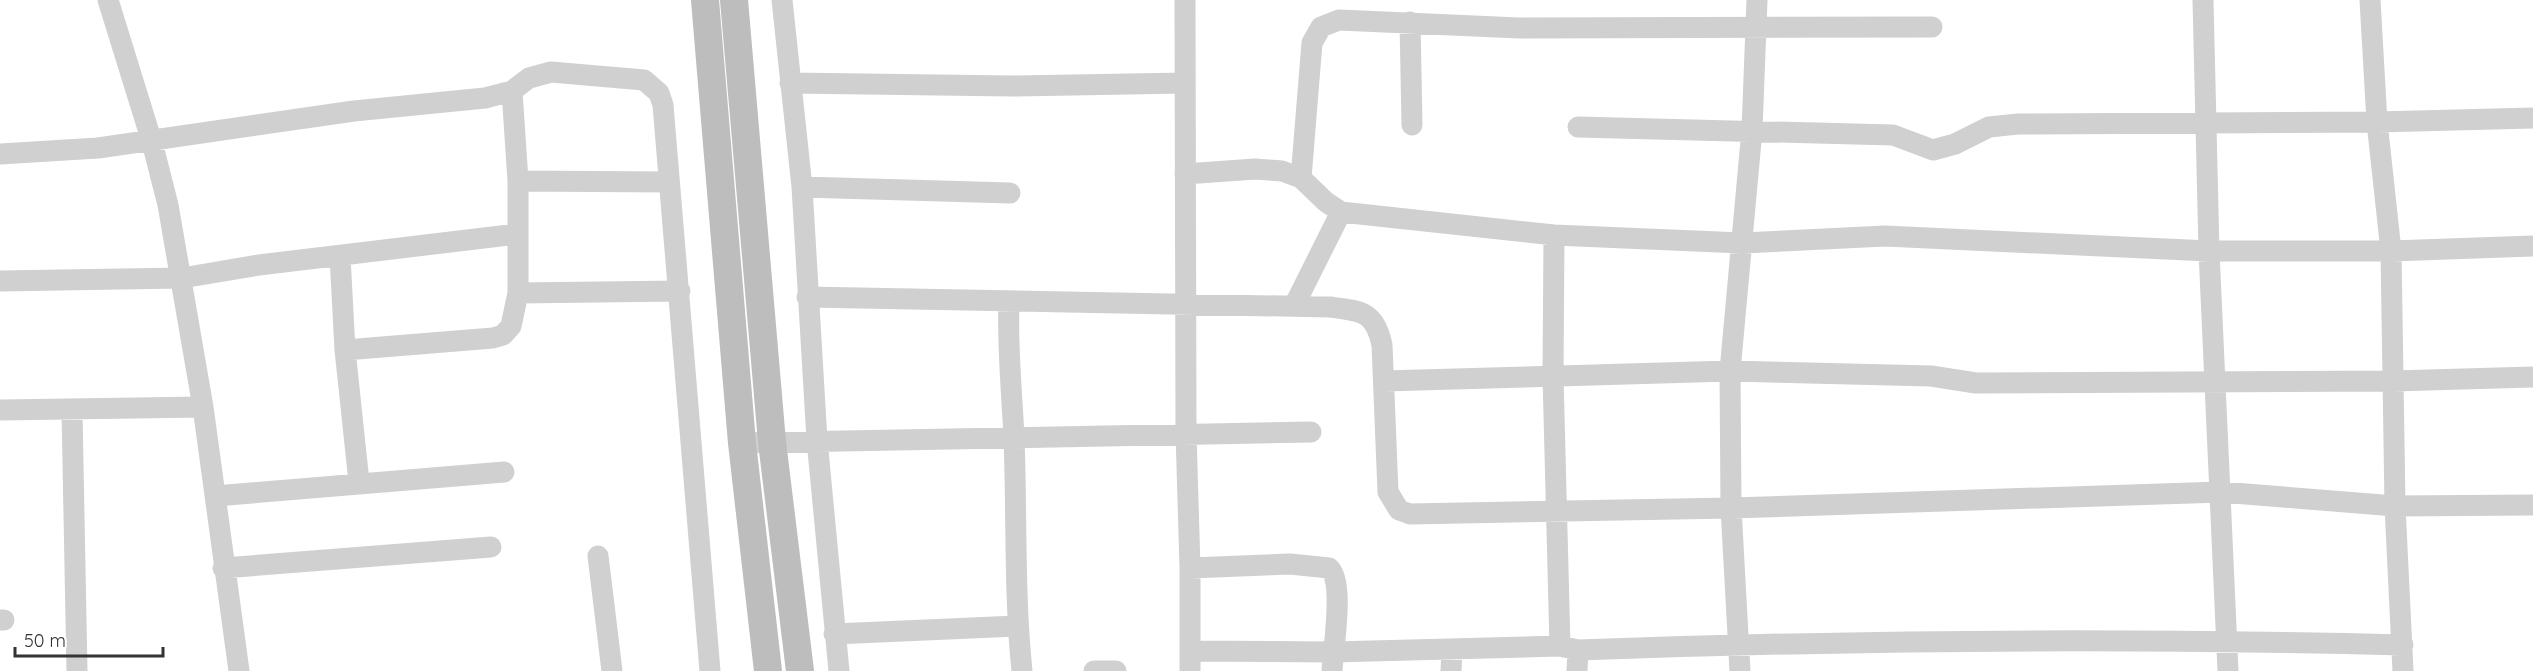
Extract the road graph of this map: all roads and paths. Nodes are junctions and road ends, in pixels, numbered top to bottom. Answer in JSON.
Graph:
{"nodes":[{"id":1,"x":108,"y":0,"type":"edge"},
{"id":2,"x":705,"y":0,"type":"edge"},
{"id":3,"x":734,"y":0,"type":"edge"},
{"id":4,"x":782,"y":0,"type":"edge"},
{"id":5,"x":1185,"y":0,"type":"edge"},
{"id":6,"x":1757,"y":0,"type":"edge"},
{"id":7,"x":2203,"y":0,"type":"edge"},
{"id":8,"x":2370,"y":0,"type":"edge"},
{"id":9,"x":1410,"y":22,"type":"junction"},
{"id":10,"x":1932,"y":27,"type":"dead end"},
{"id":11,"x":1756,"y":29,"type":"junction"},
{"id":12,"x":790,"y":83,"type":"junction"},
{"id":13,"x":1185,"y":83,"type":"junction"},
{"id":14,"x":512,"y":92,"type":"junction"},
{"id":15,"x":2533,"y":118,"type":"edge"},
{"id":16,"x":2205,"y":122,"type":"junction"},
{"id":17,"x":2377,"y":123,"type":"junction"},
{"id":18,"x":1412,"y":125,"type":"dead end"},
{"id":19,"x":1578,"y":127,"type":"dead end"},
{"id":20,"x":1752,"y":130,"type":"junction"},
{"id":21,"x":152,"y":142,"type":"junction"},
{"id":22,"x":0,"y":154,"type":"edge"},
{"id":23,"x":1185,"y":174,"type":"junction"},
{"id":24,"x":1301,"y":178,"type":"junction"},
{"id":25,"x":518,"y":181,"type":"junction"},
{"id":26,"x":669,"y":182,"type":"junction"},
{"id":27,"x":802,"y":187,"type":"junction"},
{"id":28,"x":1010,"y":193,"type":"dead end"},
{"id":29,"x":1341,"y":212,"type":"junction"},
{"id":30,"x":517,"y":234,"type":"junction"},
{"id":31,"x":1554,"y":235,"type":"junction"},
{"id":32,"x":1742,"y":243,"type":"junction"},
{"id":33,"x":2533,"y":246,"type":"edge"},
{"id":34,"x":2209,"y":251,"type":"junction"},
{"id":35,"x":2391,"y":252,"type":"junction"},
{"id":36,"x":340,"y":256,"type":"junction"},
{"id":37,"x":182,"y":278,"type":"junction"},
{"id":38,"x":0,"y":281,"type":"edge"},
{"id":39,"x":680,"y":291,"type":"junction"},
{"id":40,"x":518,"y":293,"type":"junction"},
{"id":41,"x":807,"y":297,"type":"junction"},
{"id":42,"x":1009,"y":301,"type":"junction"},
{"id":43,"x":1187,"y":305,"type":"junction"},
{"id":44,"x":1294,"y":306,"type":"junction"},
{"id":45,"x":345,"y":350,"type":"junction"},
{"id":46,"x":1730,"y":371,"type":"junction"},
{"id":47,"x":1553,"y":376,"type":"junction"},
{"id":48,"x":2533,"y":377,"type":"edge"},
{"id":49,"x":1384,"y":381,"type":"junction"},
{"id":50,"x":2393,"y":381,"type":"junction"},
{"id":51,"x":2215,"y":382,"type":"junction"},
{"id":52,"x":203,"y":407,"type":"junction"},
{"id":53,"x":0,"y":410,"type":"edge"},
{"id":54,"x":72,"y":411,"type":"junction"},
{"id":55,"x":1311,"y":432,"type":"dead end"},
{"id":56,"x":1186,"y":433,"type":"junction"},
{"id":57,"x":1014,"y":437,"type":"junction"},
{"id":58,"x":817,"y":440,"type":"junction"},
{"id":59,"x":772,"y":442,"type":"junction"},
{"id":60,"x":742,"y":443,"type":"junction"},
{"id":61,"x":504,"y":472,"type":"dead end"},
{"id":62,"x":359,"y":482,"type":"junction"},
{"id":63,"x":2221,"y":492,"type":"junction"},
{"id":64,"x":215,"y":496,"type":"junction"},
{"id":65,"x":2533,"y":505,"type":"edge"},
{"id":66,"x":2395,"y":506,"type":"junction"},
{"id":67,"x":1731,"y":508,"type":"junction"},
{"id":68,"x":1557,"y":512,"type":"junction"},
{"id":69,"x":491,"y":547,"type":"dead end"},
{"id":70,"x":598,"y":556,"type":"dead end"},
{"id":71,"x":223,"y":568,"type":"junction"},
{"id":72,"x":1190,"y":568,"type":"junction"},
{"id":73,"x":1017,"y":627,"type":"junction"},
{"id":74,"x":834,"y":634,"type":"junction"},
{"id":75,"x":2227,"y":641,"type":"junction"},
{"id":76,"x":1740,"y":644,"type":"junction"},
{"id":77,"x":2403,"y":645,"type":"junction"},
{"id":78,"x":1452,"y":649,"type":"junction"},
{"id":79,"x":1572,"y":656,"type":"edge"},
{"id":80,"x":1190,"y":661,"type":"edge"},
{"id":81,"x":1332,"y":662,"type":"edge"},
{"id":82,"x":1094,"y":670,"type":"edge"},
{"id":83,"x":77,"y":671,"type":"edge"},
{"id":84,"x":239,"y":671,"type":"edge"},
{"id":85,"x":612,"y":671,"type":"edge"},
{"id":86,"x":710,"y":671,"type":"edge"},
{"id":87,"x":768,"y":671,"type":"edge"},
{"id":88,"x":800,"y":671,"type":"edge"},
{"id":89,"x":839,"y":671,"type":"edge"},
{"id":90,"x":1022,"y":671,"type":"edge"},
{"id":91,"x":1116,"y":671,"type":"edge"},
{"id":92,"x":1451,"y":671,"type":"edge"},
{"id":93,"x":1740,"y":671,"type":"edge"},
{"id":94,"x":2228,"y":671,"type":"edge"},
{"id":95,"x":2403,"y":671,"type":"edge"}],
"edges":[{"from":1,"to":21,"type":"street"},
{"from":2,"to":60,"type":"main road"},
{"from":3,"to":59,"type":"main road"},
{"from":4,"to":12,"type":"street"},
{"from":5,"to":13,"type":"street"},
{"from":6,"to":11,"type":"street"},
{"from":7,"to":16,"type":"street"},
{"from":8,"to":17,"type":"street"},
{"from":9,"to":11,"type":"street"},
{"from":9,"to":18,"type":"street"},
{"from":9,"to":24,"type":"street"},
{"from":10,"to":11,"type":"street"},
{"from":11,"to":20,"type":"street"},
{"from":12,"to":13,"type":"street"},
{"from":12,"to":27,"type":"street"},
{"from":13,"to":23,"type":"street"},
{"from":14,"to":21,"type":"street"},
{"from":14,"to":25,"type":"street"},
{"from":14,"to":26,"type":"street"},
{"from":15,"to":17,"type":"street"},
{"from":16,"to":17,"type":"street"},
{"from":16,"to":20,"type":"street"},
{"from":16,"to":34,"type":"street"},
{"from":17,"to":35,"type":"street"},
{"from":19,"to":20,"type":"street"},
{"from":20,"to":32,"type":"street"},
{"from":21,"to":22,"type":"street"},
{"from":21,"to":37,"type":"street"},
{"from":23,"to":24,"type":"street"},
{"from":23,"to":43,"type":"street"},
{"from":24,"to":29,"type":"street"},
{"from":25,"to":26,"type":"street"},
{"from":25,"to":30,"type":"street"},
{"from":26,"to":39,"type":"street"},
{"from":27,"to":28,"type":"street"},
{"from":27,"to":41,"type":"street"},
{"from":29,"to":31,"type":"street"},
{"from":29,"to":44,"type":"street"},
{"from":30,"to":36,"type":"street"},
{"from":30,"to":40,"type":"street"},
{"from":31,"to":32,"type":"street"},
{"from":31,"to":47,"type":"street"},
{"from":32,"to":34,"type":"street"},
{"from":32,"to":46,"type":"street"},
{"from":33,"to":35,"type":"street"},
{"from":34,"to":35,"type":"street"},
{"from":34,"to":51,"type":"street"},
{"from":35,"to":50,"type":"street"},
{"from":36,"to":37,"type":"street"},
{"from":36,"to":45,"type":"street"},
{"from":37,"to":38,"type":"street"},
{"from":37,"to":52,"type":"street"},
{"from":39,"to":40,"type":"street"},
{"from":39,"to":86,"type":"street"},
{"from":40,"to":45,"type":"street"},
{"from":41,"to":42,"type":"street"},
{"from":41,"to":58,"type":"street"},
{"from":42,"to":43,"type":"street"},
{"from":42,"to":57,"type":"street"},
{"from":43,"to":44,"type":"street"},
{"from":43,"to":56,"type":"street"},
{"from":44,"to":49,"type":"street"},
{"from":45,"to":62,"type":"street"},
{"from":46,"to":47,"type":"street"},
{"from":46,"to":51,"type":"street"},
{"from":46,"to":67,"type":"street"},
{"from":47,"to":49,"type":"street"},
{"from":47,"to":68,"type":"street"},
{"from":48,"to":50,"type":"street"},
{"from":49,"to":68,"type":"street"},
{"from":50,"to":51,"type":"street"},
{"from":50,"to":66,"type":"street"},
{"from":51,"to":63,"type":"street"},
{"from":52,"to":54,"type":"street"},
{"from":52,"to":64,"type":"street"},
{"from":53,"to":54,"type":"street"},
{"from":54,"to":83,"type":"street"},
{"from":55,"to":56,"type":"street"},
{"from":56,"to":57,"type":"street"},
{"from":56,"to":72,"type":"street"},
{"from":57,"to":58,"type":"street"},
{"from":57,"to":73,"type":"street"},
{"from":58,"to":59,"type":"street"},
{"from":58,"to":74,"type":"street"},
{"from":59,"to":60,"type":"street"},
{"from":59,"to":88,"type":"main road"},
{"from":60,"to":87,"type":"main road"},
{"from":61,"to":62,"type":"street"},
{"from":62,"to":64,"type":"street"},
{"from":63,"to":66,"type":"street"},
{"from":63,"to":67,"type":"street"},
{"from":63,"to":75,"type":"street"},
{"from":64,"to":71,"type":"street"},
{"from":65,"to":66,"type":"street"},
{"from":66,"to":77,"type":"street"},
{"from":67,"to":68,"type":"street"},
{"from":67,"to":76,"type":"street"},
{"from":68,"to":79,"type":"street"},
{"from":69,"to":71,"type":"street"},
{"from":70,"to":85,"type":"street"},
{"from":71,"to":84,"type":"street"},
{"from":72,"to":80,"type":"street"},
{"from":72,"to":81,"type":"street"},
{"from":73,"to":74,"type":"street"},
{"from":73,"to":90,"type":"street"},
{"from":74,"to":89,"type":"street"},
{"from":75,"to":76,"type":"street"},
{"from":75,"to":77,"type":"street"},
{"from":75,"to":94,"type":"street"},
{"from":76,"to":79,"type":"street"},
{"from":76,"to":93,"type":"street"},
{"from":77,"to":95,"type":"street"},
{"from":78,"to":79,"type":"street"},
{"from":78,"to":81,"type":"street"},
{"from":78,"to":92,"type":"street"},
{"from":80,"to":81,"type":"street"},
{"from":82,"to":91,"type":"street"}]}
